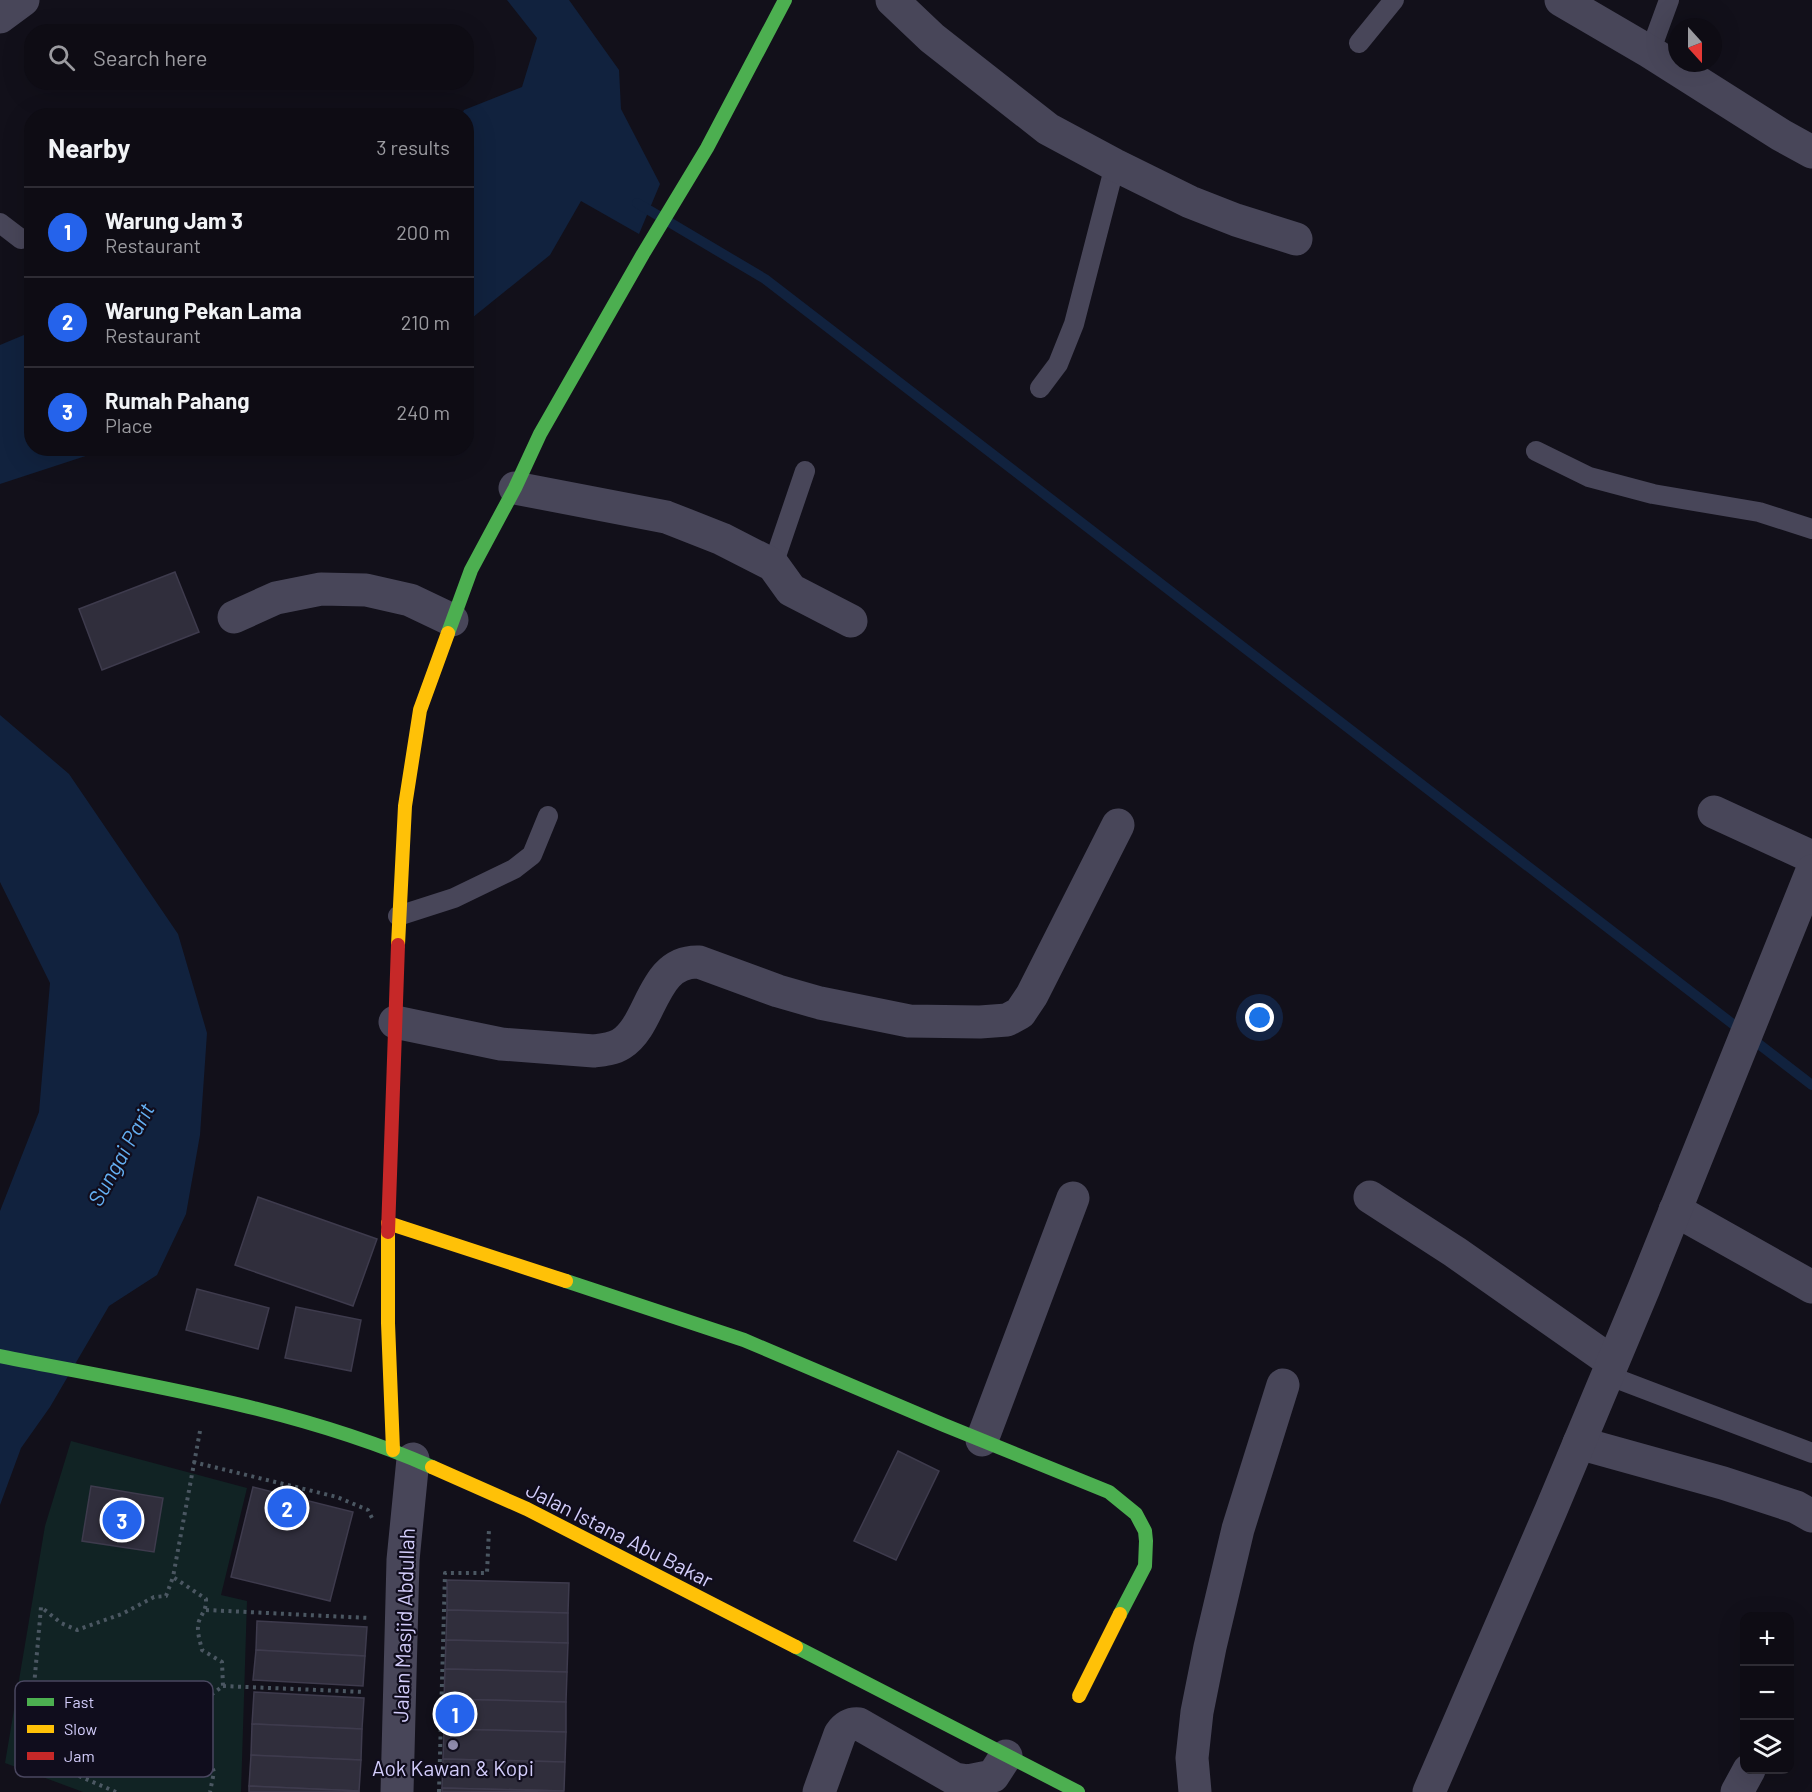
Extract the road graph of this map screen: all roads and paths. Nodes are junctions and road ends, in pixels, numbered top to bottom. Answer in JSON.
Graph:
{"nodes":[{"id":1,"x":23,"y":0,"type":"edge"},
{"id":2,"x":785,"y":0,"type":"edge"},
{"id":3,"x":892,"y":0,"type":"edge"},
{"id":4,"x":1394,"y":0,"type":"edge"},
{"id":5,"x":1561,"y":0,"type":"edge"},
{"id":6,"x":1669,"y":0,"type":"edge"},
{"id":7,"x":0,"y":17,"type":"edge"},
{"id":8,"x":1359,"y":43,"type":"dead end"},
{"id":9,"x":1650,"y":52,"type":"junction"},
{"id":10,"x":1812,"y":152,"type":"edge"},
{"id":11,"x":1115,"y":165,"type":"junction"},
{"id":12,"x":0,"y":223,"type":"edge"},
{"id":13,"x":24,"y":238,"type":"edge"},
{"id":14,"x":1296,"y":239,"type":"dead end"},
{"id":15,"x":1040,"y":388,"type":"dead end"},
{"id":16,"x":1536,"y":451,"type":"dead end"},
{"id":17,"x":804,"y":471,"type":"dead end"},
{"id":18,"x":515,"y":488,"type":"junction"},
{"id":19,"x":1812,"y":529,"type":"edge"},
{"id":20,"x":772,"y":565,"type":"junction"},
{"id":21,"x":234,"y":617,"type":"dead end"},
{"id":22,"x":452,"y":620,"type":"junction"},
{"id":23,"x":851,"y":621,"type":"dead end"},
{"id":24,"x":1714,"y":812,"type":"dead end"},
{"id":25,"x":548,"y":816,"type":"dead end"},
{"id":26,"x":1118,"y":825,"type":"dead end"},
{"id":27,"x":1812,"y":857,"type":"edge"},
{"id":28,"x":1812,"y":871,"type":"edge"},
{"id":29,"x":398,"y":916,"type":"junction"},
{"id":30,"x":395,"y":1022,"type":"junction"},
{"id":31,"x":1370,"y":1197,"type":"dead end"},
{"id":32,"x":1073,"y":1198,"type":"dead end"},
{"id":33,"x":1675,"y":1210,"type":"junction"},
{"id":34,"x":388,"y":1223,"type":"junction"},
{"id":35,"x":1812,"y":1287,"type":"edge"},
{"id":36,"x":0,"y":1356,"type":"edge"},
{"id":37,"x":1610,"y":1368,"type":"junction"},
{"id":38,"x":1283,"y":1385,"type":"dead end"},
{"id":39,"x":207,"y":1398,"type":"junction"},
{"id":40,"x":982,"y":1440,"type":"junction"},
{"id":41,"x":1579,"y":1443,"type":"junction"},
{"id":42,"x":1812,"y":1453,"type":"edge"},
{"id":43,"x":403,"y":1455,"type":"junction"},
{"id":44,"x":193,"y":1462,"type":"junction"},
{"id":45,"x":490,"y":1492,"type":"junction"},
{"id":46,"x":1812,"y":1516,"type":"edge"},
{"id":47,"x":372,"y":1519,"type":"dead end"},
{"id":48,"x":173,"y":1577,"type":"junction"},
{"id":49,"x":206,"y":1610,"type":"junction"},
{"id":50,"x":373,"y":1618,"type":"dead end"},
{"id":51,"x":34,"y":1681,"type":"edge"},
{"id":52,"x":223,"y":1686,"type":"junction"},
{"id":53,"x":372,"y":1692,"type":"dead end"},
{"id":54,"x":213,"y":1694,"type":"edge"},
{"id":55,"x":1079,"y":1696,"type":"dead end"},
{"id":56,"x":1006,"y":1756,"type":"junction"},
{"id":57,"x":1747,"y":1774,"type":"edge"},
{"id":58,"x":81,"y":1777,"type":"edge"},
{"id":59,"x":213,"y":1777,"type":"edge"},
{"id":60,"x":116,"y":1792,"type":"edge"},
{"id":61,"x":210,"y":1792,"type":"edge"},
{"id":62,"x":397,"y":1792,"type":"edge"},
{"id":63,"x":439,"y":1792,"type":"edge"},
{"id":64,"x":819,"y":1792,"type":"edge"},
{"id":65,"x":1078,"y":1792,"type":"edge"},
{"id":66,"x":1195,"y":1792,"type":"edge"},
{"id":67,"x":1429,"y":1792,"type":"edge"},
{"id":68,"x":1737,"y":1792,"type":"edge"}],
"edges":[{"from":1,"to":7,"type":"street"},
{"from":2,"to":18,"type":"street"},
{"from":3,"to":11,"type":"street"},
{"from":4,"to":8,"type":"lane"},
{"from":5,"to":9,"type":"street"},
{"from":6,"to":9,"type":"lane"},
{"from":9,"to":10,"type":"street"},
{"from":11,"to":14,"type":"street"},
{"from":11,"to":15,"type":"lane"},
{"from":12,"to":13,"type":"lane"},
{"from":16,"to":19,"type":"lane"},
{"from":17,"to":20,"type":"lane"},
{"from":18,"to":20,"type":"street"},
{"from":18,"to":22,"type":"street"},
{"from":20,"to":23,"type":"street"},
{"from":21,"to":22,"type":"street"},
{"from":22,"to":29,"type":"street"},
{"from":24,"to":27,"type":"street"},
{"from":25,"to":29,"type":"lane"},
{"from":26,"to":30,"type":"street"},
{"from":28,"to":33,"type":"street"},
{"from":29,"to":30,"type":"street"},
{"from":30,"to":34,"type":"street"},
{"from":31,"to":37,"type":"street"},
{"from":32,"to":40,"type":"street"},
{"from":33,"to":35,"type":"street"},
{"from":33,"to":37,"type":"street"},
{"from":34,"to":40,"type":"street"},
{"from":34,"to":43,"type":"street"},
{"from":36,"to":39,"type":"street","name":"Jalan Istana Abu Bakar"},
{"from":37,"to":41,"type":"street"},
{"from":37,"to":42,"type":"lane"},
{"from":38,"to":66,"type":"street"},
{"from":39,"to":43,"type":"street","name":"Jalan Istana Abu Bakar"},
{"from":39,"to":44,"type":"path"},
{"from":40,"to":55,"type":"street"},
{"from":41,"to":46,"type":"street"},
{"from":41,"to":67,"type":"street"},
{"from":43,"to":45,"type":"street","name":"Jalan Istana Abu Bakar"},
{"from":43,"to":62,"type":"street","name":"Jalan Masjid Abdullah"},
{"from":44,"to":47,"type":"path"},
{"from":44,"to":48,"type":"path"},
{"from":45,"to":56,"type":"street","name":"Jalan Istana Abu Bakar"},
{"from":45,"to":63,"type":"path"},
{"from":48,"to":49,"type":"path"},
{"from":48,"to":51,"type":"path"},
{"from":49,"to":50,"type":"path"},
{"from":49,"to":52,"type":"path"},
{"from":52,"to":53,"type":"path"},
{"from":52,"to":54,"type":"path"},
{"from":56,"to":64,"type":"street"},
{"from":56,"to":65,"type":"street","name":"Jalan Istana Abu Bakar"},
{"from":57,"to":68,"type":"street"},
{"from":58,"to":60,"type":"path"},
{"from":59,"to":61,"type":"path"}]}
